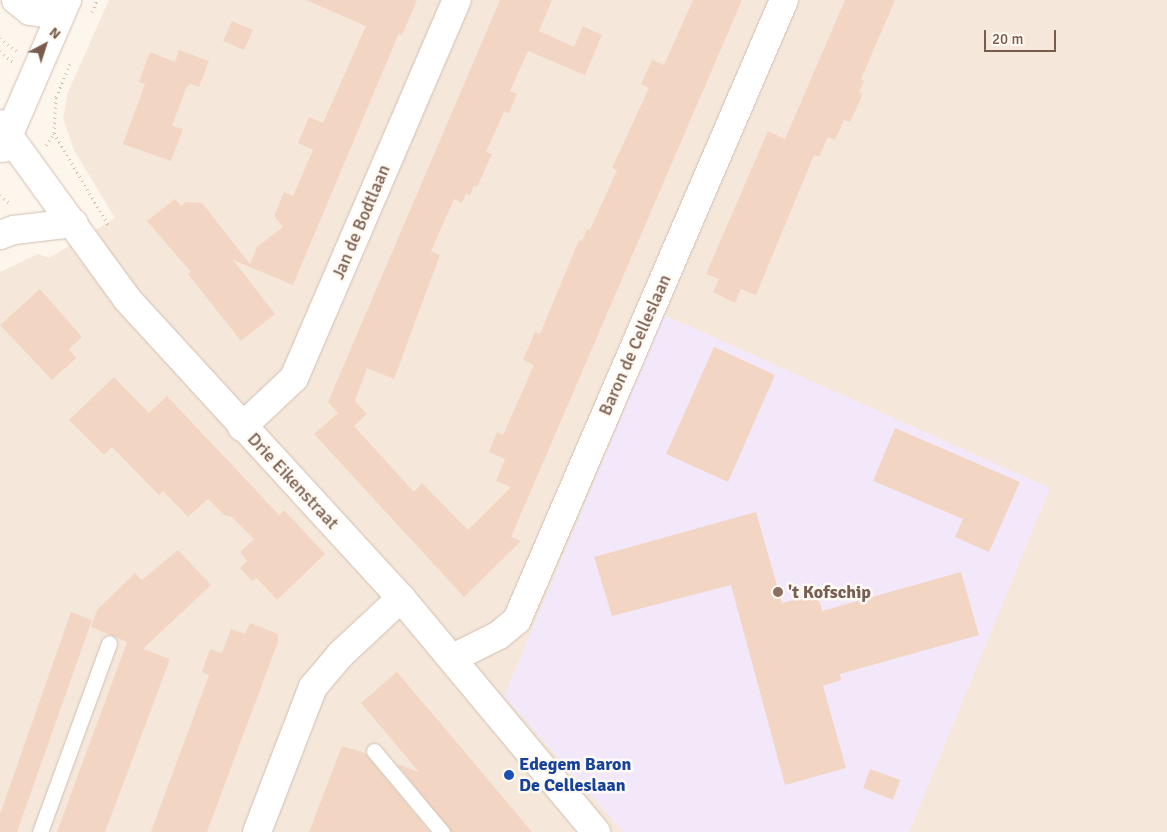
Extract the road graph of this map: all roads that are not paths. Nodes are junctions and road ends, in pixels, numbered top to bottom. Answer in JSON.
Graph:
{"nodes":[{"id":1,"x":16,"y":0,"type":"edge"},
{"id":2,"x":67,"y":0,"type":"edge"},
{"id":3,"x":457,"y":0,"type":"edge"},
{"id":4,"x":784,"y":0,"type":"edge"},
{"id":5,"x":3,"y":137,"type":"edge"},
{"id":6,"x":74,"y":223,"type":"junction"},
{"id":7,"x":0,"y":235,"type":"edge"},
{"id":8,"x":242,"y":427,"type":"junction"},
{"id":9,"x":401,"y":598,"type":"junction"},
{"id":10,"x":109,"y":643,"type":"dead end"},
{"id":11,"x":453,"y":658,"type":"junction"},
{"id":12,"x":374,"y":751,"type":"dead end"},
{"id":13,"x":40,"y":832,"type":"edge"},
{"id":14,"x":257,"y":832,"type":"edge"},
{"id":15,"x":442,"y":832,"type":"edge"},
{"id":16,"x":596,"y":832,"type":"edge"}],
"edges":[{"from":1,"to":2,"type":"street"},
{"from":2,"to":5,"type":"street"},
{"from":3,"to":8,"type":"street","name":"Jan de Bodtlaan"},
{"from":4,"to":11,"type":"street","name":"Baron de Celleslaan"},
{"from":5,"to":6,"type":"street","name":"Drie Eikenstraat"},
{"from":6,"to":7,"type":"street"},
{"from":6,"to":8,"type":"street","name":"Drie Eikenstraat"},
{"from":8,"to":9,"type":"street","name":"Drie Eikenstraat"},
{"from":9,"to":11,"type":"street","name":"Drie Eikenstraat"},
{"from":9,"to":14,"type":"street"},
{"from":10,"to":13,"type":"lane"},
{"from":11,"to":16,"type":"street","name":"Drie Eikenstraat"},
{"from":12,"to":15,"type":"lane"}]}
